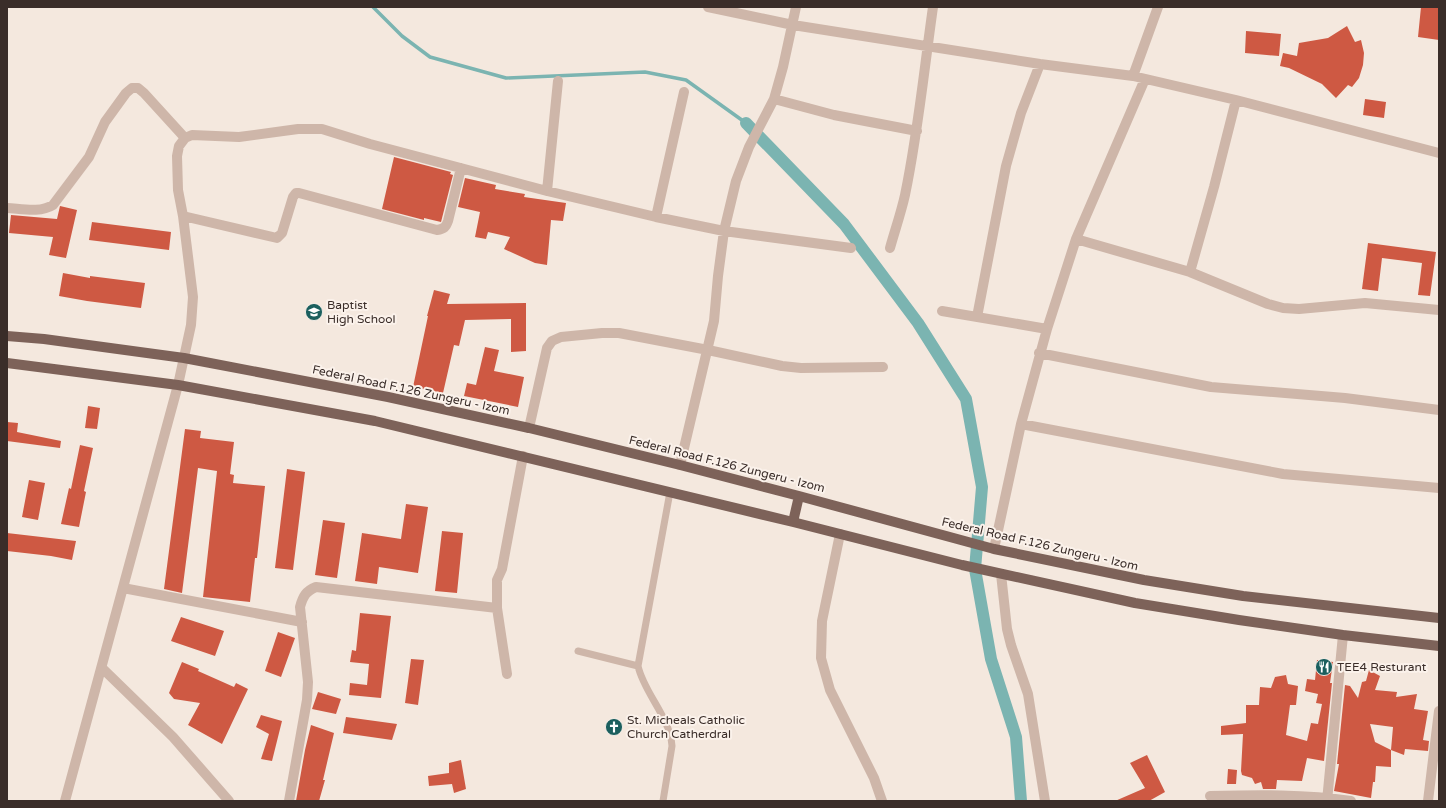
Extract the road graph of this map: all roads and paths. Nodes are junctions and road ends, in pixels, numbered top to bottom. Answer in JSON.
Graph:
{"nodes":[{"id":1,"x":708,"y":7,"type":"edge"},
{"id":2,"x":796,"y":7,"type":"edge"},
{"id":3,"x":932,"y":7,"type":"edge"},
{"id":4,"x":1158,"y":7,"type":"edge"},
{"id":5,"x":793,"y":25,"type":"junction"},
{"id":6,"x":927,"y":46,"type":"junction"},
{"id":7,"x":1040,"y":64,"type":"junction"},
{"id":8,"x":1133,"y":76,"type":"junction"},
{"id":9,"x":1144,"y":79,"type":"junction"},
{"id":10,"x":558,"y":81,"type":"dead end"},
{"id":11,"x":684,"y":92,"type":"dead end"},
{"id":12,"x":774,"y":99,"type":"junction"},
{"id":13,"x":1236,"y":100,"type":"junction"},
{"id":14,"x":917,"y":131,"type":"junction"},
{"id":15,"x":185,"y":138,"type":"junction"},
{"id":16,"x":1439,"y":153,"type":"edge"},
{"id":17,"x":461,"y":168,"type":"junction"},
{"id":18,"x":547,"y":191,"type":"junction"},
{"id":19,"x":7,"y":208,"type":"edge"},
{"id":20,"x":183,"y":216,"type":"junction"},
{"id":21,"x":656,"y":217,"type":"junction"},
{"id":22,"x":724,"y":231,"type":"junction"},
{"id":23,"x":1076,"y":239,"type":"junction"},
{"id":24,"x":851,"y":248,"type":"dead end"},
{"id":25,"x":890,"y":248,"type":"dead end"},
{"id":26,"x":1190,"y":272,"type":"junction"},
{"id":27,"x":1439,"y":310,"type":"edge"},
{"id":28,"x":942,"y":311,"type":"dead end"},
{"id":29,"x":977,"y":318,"type":"junction"},
{"id":30,"x":1047,"y":329,"type":"junction"},
{"id":31,"x":7,"y":336,"type":"edge"},
{"id":32,"x":708,"y":350,"type":"junction"},
{"id":33,"x":1039,"y":353,"type":"junction"},
{"id":34,"x":184,"y":358,"type":"junction"},
{"id":35,"x":7,"y":363,"type":"edge"},
{"id":36,"x":883,"y":367,"type":"dead end"},
{"id":37,"x":178,"y":385,"type":"junction"},
{"id":38,"x":1439,"y":410,"type":"edge"},
{"id":39,"x":1021,"y":424,"type":"junction"},
{"id":40,"x":529,"y":428,"type":"junction"},
{"id":41,"x":523,"y":456,"type":"junction"},
{"id":42,"x":680,"y":466,"type":"junction"},
{"id":43,"x":1439,"y":488,"type":"edge"},
{"id":44,"x":670,"y":492,"type":"junction"},
{"id":45,"x":799,"y":496,"type":"junction"},
{"id":46,"x":793,"y":522,"type":"junction"},
{"id":47,"x":840,"y":534,"type":"junction"},
{"id":48,"x":991,"y":548,"type":"junction"},
{"id":49,"x":998,"y":573,"type":"junction"},
{"id":50,"x":123,"y":588,"type":"junction"},
{"id":51,"x":497,"y":608,"type":"junction"},
{"id":52,"x":1439,"y":618,"type":"edge"},
{"id":53,"x":302,"y":622,"type":"junction"},
{"id":54,"x":1343,"y":635,"type":"junction"},
{"id":55,"x":1439,"y":646,"type":"edge"},
{"id":56,"x":578,"y":651,"type":"dead end"},
{"id":57,"x":638,"y":666,"type":"junction"},
{"id":58,"x":102,"y":668,"type":"junction"},
{"id":59,"x":507,"y":674,"type":"dead end"},
{"id":60,"x":1439,"y":711,"type":"edge"},
{"id":61,"x":1210,"y":796,"type":"dead end"},
{"id":62,"x":1327,"y":799,"type":"edge"},
{"id":63,"x":66,"y":801,"type":"edge"},
{"id":64,"x":229,"y":801,"type":"edge"},
{"id":65,"x":289,"y":801,"type":"edge"},
{"id":66,"x":663,"y":801,"type":"edge"},
{"id":67,"x":882,"y":801,"type":"edge"},
{"id":68,"x":1045,"y":801,"type":"edge"},
{"id":69,"x":1351,"y":801,"type":"edge"},
{"id":70,"x":1428,"y":801,"type":"edge"}],
"edges":[{"from":1,"to":5,"type":"street"},
{"from":2,"to":5,"type":"street"},
{"from":3,"to":6,"type":"street"},
{"from":4,"to":8,"type":"street"},
{"from":5,"to":6,"type":"street"},
{"from":5,"to":12,"type":"street"},
{"from":6,"to":7,"type":"street"},
{"from":6,"to":14,"type":"street"},
{"from":7,"to":8,"type":"street"},
{"from":7,"to":29,"type":"street"},
{"from":8,"to":9,"type":"street"},
{"from":9,"to":13,"type":"street"},
{"from":9,"to":23,"type":"street"},
{"from":10,"to":18,"type":"street"},
{"from":11,"to":21,"type":"street"},
{"from":12,"to":14,"type":"street"},
{"from":12,"to":22,"type":"street"},
{"from":13,"to":16,"type":"street"},
{"from":13,"to":26,"type":"street"},
{"from":14,"to":25,"type":"street"},
{"from":15,"to":17,"type":"street"},
{"from":15,"to":19,"type":"street"},
{"from":15,"to":20,"type":"street"},
{"from":17,"to":18,"type":"street"},
{"from":17,"to":20,"type":"street"},
{"from":18,"to":21,"type":"street"},
{"from":20,"to":34,"type":"street"},
{"from":21,"to":22,"type":"street"},
{"from":22,"to":24,"type":"street"},
{"from":22,"to":32,"type":"street"},
{"from":23,"to":26,"type":"street"},
{"from":23,"to":30,"type":"street"},
{"from":26,"to":27,"type":"street"},
{"from":28,"to":29,"type":"street"},
{"from":29,"to":30,"type":"street"},
{"from":30,"to":33,"type":"street"},
{"from":31,"to":34,"type":"main road","name":"Federal Road F.126 Zungeru - Izom"},
{"from":32,"to":36,"type":"street"},
{"from":32,"to":40,"type":"street"},
{"from":32,"to":42,"type":"street"},
{"from":33,"to":38,"type":"street"},
{"from":33,"to":39,"type":"street"},
{"from":34,"to":37,"type":"street"},
{"from":34,"to":40,"type":"main road","name":"Federal Road F.126 Zungeru - Izom"},
{"from":35,"to":37,"type":"main road"},
{"from":37,"to":41,"type":"main road"},
{"from":37,"to":50,"type":"street"},
{"from":39,"to":43,"type":"street"},
{"from":39,"to":48,"type":"street"},
{"from":40,"to":42,"type":"main road","name":"Federal Road F.126 Zungeru - Izom"},
{"from":41,"to":44,"type":"main road"},
{"from":41,"to":51,"type":"street"},
{"from":42,"to":45,"type":"main road","name":"Federal Road F.126 Zungeru - Izom"},
{"from":44,"to":46,"type":"main road"},
{"from":44,"to":57,"type":"lane"},
{"from":45,"to":46,"type":"main road"},
{"from":45,"to":48,"type":"main road","name":"Federal Road F.126 Zungeru - Izom"},
{"from":46,"to":47,"type":"main road"},
{"from":47,"to":49,"type":"main road"},
{"from":47,"to":67,"type":"street"},
{"from":48,"to":52,"type":"main road","name":"Federal Road F.126 Zungeru - Izom"},
{"from":49,"to":54,"type":"main road"},
{"from":49,"to":68,"type":"street"},
{"from":50,"to":53,"type":"street"},
{"from":50,"to":58,"type":"street"},
{"from":51,"to":53,"type":"street"},
{"from":51,"to":59,"type":"street"},
{"from":53,"to":65,"type":"street"},
{"from":54,"to":55,"type":"main road"},
{"from":54,"to":62,"type":"street"},
{"from":56,"to":57,"type":"lane"},
{"from":57,"to":66,"type":"lane"},
{"from":58,"to":63,"type":"street"},
{"from":58,"to":64,"type":"street"},
{"from":60,"to":70,"type":"street"},
{"from":61,"to":62,"type":"street"},
{"from":62,"to":69,"type":"street"}]}
